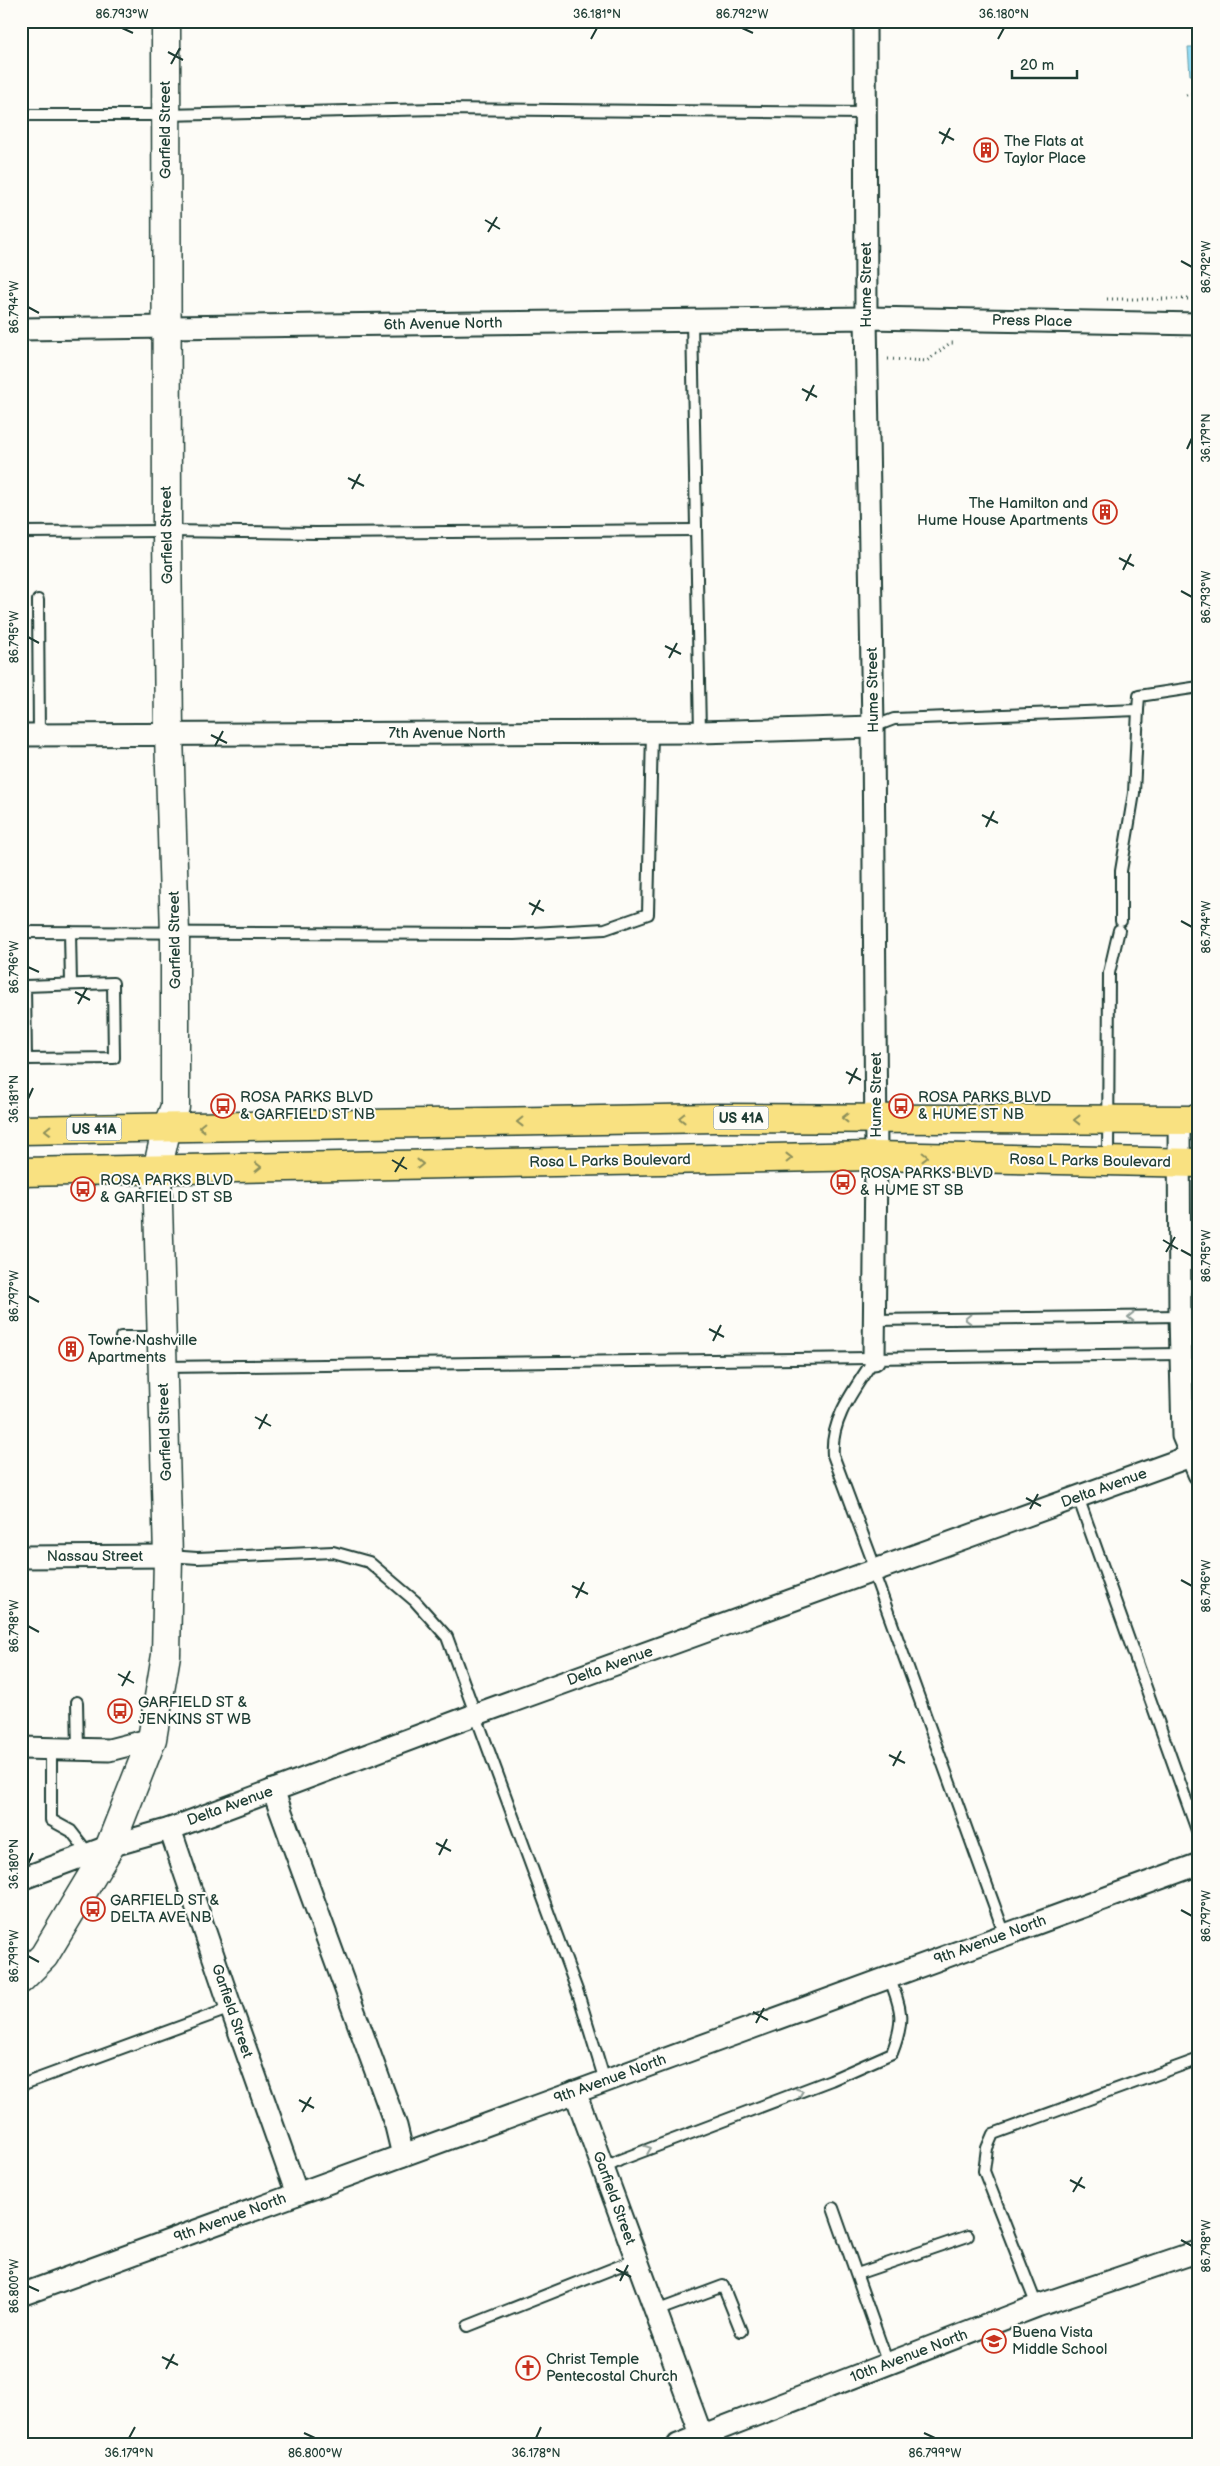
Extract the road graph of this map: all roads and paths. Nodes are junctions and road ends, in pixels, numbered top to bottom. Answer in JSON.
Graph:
{"nodes":[{"id":1,"x":166,"y":21,"type":"edge"},
{"id":2,"x":866,"y":21,"type":"edge"},
{"id":3,"x":1199,"y":92,"type":"edge"},
{"id":4,"x":1186,"y":95,"type":"dead end"},
{"id":5,"x":866,"y":113,"type":"junction"},
{"id":6,"x":21,"y":115,"type":"edge"},
{"id":7,"x":165,"y":115,"type":"junction"},
{"id":8,"x":866,"y":318,"type":"junction"},
{"id":9,"x":692,"y":320,"type":"junction"},
{"id":10,"x":1199,"y":324,"type":"edge"},
{"id":11,"x":21,"y":329,"type":"edge"},
{"id":12,"x":165,"y":329,"type":"junction"},
{"id":13,"x":960,"y":343,"type":"dead end"},
{"id":14,"x":885,"y":359,"type":"dead end"},
{"id":15,"x":695,"y":530,"type":"junction"},
{"id":16,"x":167,"y":531,"type":"junction"},
{"id":17,"x":21,"y":532,"type":"edge"},
{"id":18,"x":38,"y":600,"type":"dead end"},
{"id":19,"x":1199,"y":687,"type":"edge"},
{"id":20,"x":1138,"y":710,"type":"junction"},
{"id":21,"x":873,"y":727,"type":"junction"},
{"id":22,"x":652,"y":732,"type":"junction"},
{"id":23,"x":700,"y":732,"type":"junction"},
{"id":24,"x":169,"y":734,"type":"junction"},
{"id":25,"x":30,"y":735,"type":"edge"},
{"id":26,"x":21,"y":932,"type":"edge"},
{"id":27,"x":70,"y":932,"type":"junction"},
{"id":28,"x":175,"y":934,"type":"junction"},
{"id":29,"x":71,"y":984,"type":"junction"},
{"id":30,"x":876,"y":1118,"type":"junction"},
{"id":31,"x":1189,"y":1119,"type":"edge"},
{"id":32,"x":1108,"y":1120,"type":"junction"},
{"id":33,"x":167,"y":1127,"type":"junction"},
{"id":34,"x":21,"y":1130,"type":"edge"},
{"id":35,"x":876,"y":1156,"type":"junction"},
{"id":36,"x":1108,"y":1162,"type":"junction"},
{"id":37,"x":1188,"y":1163,"type":"edge"},
{"id":38,"x":157,"y":1170,"type":"junction"},
{"id":39,"x":21,"y":1172,"type":"edge"},
{"id":40,"x":1180,"y":1316,"type":"junction"},
{"id":41,"x":874,"y":1320,"type":"junction"},
{"id":42,"x":121,"y":1337,"type":"dead end"},
{"id":43,"x":162,"y":1337,"type":"junction"},
{"id":44,"x":1180,"y":1354,"type":"junction"},
{"id":45,"x":874,"y":1359,"type":"junction"},
{"id":46,"x":163,"y":1367,"type":"junction"},
{"id":47,"x":1197,"y":1461,"type":"edge"},
{"id":48,"x":1078,"y":1497,"type":"junction"},
{"id":49,"x":168,"y":1556,"type":"junction"},
{"id":50,"x":21,"y":1557,"type":"edge"},
{"id":51,"x":874,"y":1570,"type":"junction"},
{"id":52,"x":77,"y":1702,"type":"dead end"},
{"id":53,"x":477,"y":1714,"type":"junction"},
{"id":54,"x":152,"y":1739,"type":"junction"},
{"id":55,"x":21,"y":1748,"type":"edge"},
{"id":56,"x":51,"y":1748,"type":"junction"},
{"id":57,"x":78,"y":1749,"type":"junction"},
{"id":58,"x":272,"y":1790,"type":"junction"},
{"id":59,"x":170,"y":1828,"type":"junction"},
{"id":60,"x":1199,"y":1836,"type":"edge"},
{"id":61,"x":100,"y":1850,"type":"junction"},
{"id":62,"x":1199,"y":1864,"type":"edge"},
{"id":63,"x":21,"y":1880,"type":"edge"},
{"id":64,"x":1005,"y":1935,"type":"junction"},
{"id":65,"x":889,"y":1977,"type":"junction"},
{"id":66,"x":21,"y":1979,"type":"edge"},
{"id":67,"x":231,"y":2008,"type":"junction"},
{"id":68,"x":1199,"y":2059,"type":"edge"},
{"id":69,"x":605,"y":2081,"type":"junction"},
{"id":70,"x":21,"y":2085,"type":"edge"},
{"id":71,"x":575,"y":2092,"type":"junction"},
{"id":72,"x":403,"y":2155,"type":"junction"},
{"id":73,"x":603,"y":2169,"type":"junction"},
{"id":74,"x":297,"y":2194,"type":"junction"},
{"id":75,"x":833,"y":2208,"type":"dead end"},
{"id":76,"x":968,"y":2236,"type":"dead end"},
{"id":77,"x":1199,"y":2251,"type":"edge"},
{"id":78,"x":637,"y":2259,"type":"junction"},
{"id":79,"x":857,"y":2274,"type":"junction"},
{"id":80,"x":21,"y":2295,"type":"edge"},
{"id":81,"x":1037,"y":2306,"type":"junction"},
{"id":82,"x":656,"y":2311,"type":"junction"},
{"id":83,"x":468,"y":2326,"type":"dead end"},
{"id":84,"x":741,"y":2331,"type":"dead end"},
{"id":85,"x":888,"y":2364,"type":"junction"},
{"id":86,"x":704,"y":2441,"type":"edge"},
{"id":87,"x":678,"y":2445,"type":"edge"}],
"edges":[{"from":1,"to":7,"type":"street","name":"Garfield Street"},
{"from":2,"to":5,"type":"street","name":"Hume Street"},
{"from":3,"to":4,"type":"path"},
{"from":5,"to":7,"type":"lane"},
{"from":5,"to":8,"type":"street","name":"Hume Street"},
{"from":6,"to":7,"type":"lane"},
{"from":7,"to":12,"type":"street","name":"Garfield Street"},
{"from":8,"to":9,"type":"street","name":"6th Avenue North"},
{"from":8,"to":10,"type":"street","name":"Press Place"},
{"from":8,"to":21,"type":"street","name":"Hume Street"},
{"from":9,"to":12,"type":"street","name":"6th Avenue North"},
{"from":9,"to":15,"type":"lane"},
{"from":11,"to":12,"type":"street","name":"6th Avenue North"},
{"from":12,"to":16,"type":"street","name":"Garfield Street"},
{"from":13,"to":14,"type":"path"},
{"from":15,"to":16,"type":"lane"},
{"from":15,"to":23,"type":"lane"},
{"from":16,"to":17,"type":"lane"},
{"from":16,"to":24,"type":"street","name":"Garfield Street"},
{"from":18,"to":25,"type":"lane"},
{"from":19,"to":20,"type":"lane"},
{"from":20,"to":21,"type":"lane"},
{"from":20,"to":32,"type":"lane"},
{"from":21,"to":23,"type":"street","name":"7th Avenue North"},
{"from":21,"to":30,"type":"street","name":"Hume Street"},
{"from":22,"to":23,"type":"street","name":"7th Avenue North"},
{"from":22,"to":24,"type":"street","name":"7th Avenue North"},
{"from":22,"to":28,"type":"lane"},
{"from":24,"to":25,"type":"street","name":"7th Avenue North"},
{"from":24,"to":28,"type":"street","name":"Garfield Street"},
{"from":26,"to":27,"type":"lane"},
{"from":27,"to":28,"type":"lane"},
{"from":27,"to":29,"type":"lane"},
{"from":28,"to":33,"type":"street","name":"Garfield Street"},
{"from":29,"to":29,"type":"lane"},
{"from":32,"to":30,"type":"main road","number":"US 41A","one_way":true},
{"from":30,"to":33,"type":"main road","number":"US 41A","one_way":true},
{"from":30,"to":35,"type":"street","name":"Hume Street"},
{"from":31,"to":32,"type":"main road","number":"US 41A"},
{"from":31,"to":37,"type":"street"},
{"from":32,"to":36,"type":"lane"},
{"from":33,"to":34,"type":"main road","number":"US 41A","one_way":true},
{"from":33,"to":38,"type":"street","name":"Garfield Street"},
{"from":35,"to":36,"type":"main road","name":"Rosa L Parks Boulevard","one_way":true},
{"from":38,"to":35,"type":"main road","name":"Rosa L Parks Boulevard","one_way":true},
{"from":35,"to":41,"type":"street","name":"Hume Street"},
{"from":36,"to":37,"type":"main road","name":"Rosa L Parks Boulevard"},
{"from":37,"to":40,"type":"street"},
{"from":38,"to":39,"type":"main road","name":"Rosa L Parks Boulevard"},
{"from":38,"to":43,"type":"street","name":"Garfield Street"},
{"from":40,"to":41,"type":"lane","one_way":true},
{"from":40,"to":44,"type":"street"},
{"from":41,"to":45,"type":"street","name":"Hume Street"},
{"from":42,"to":43,"type":"lane"},
{"from":43,"to":46,"type":"street","name":"Garfield Street"},
{"from":44,"to":45,"type":"lane"},
{"from":44,"to":47,"type":"street"},
{"from":45,"to":46,"type":"lane"},
{"from":45,"to":51,"type":"lane"},
{"from":46,"to":49,"type":"street","name":"Garfield Street"},
{"from":47,"to":48,"type":"street","name":"Delta Avenue"},
{"from":48,"to":51,"type":"street","name":"Delta Avenue"},
{"from":48,"to":60,"type":"lane"},
{"from":49,"to":50,"type":"street","name":"Nassau Street"},
{"from":49,"to":53,"type":"lane"},
{"from":49,"to":54,"type":"street","name":"Garfield Street"},
{"from":51,"to":53,"type":"street","name":"Delta Avenue"},
{"from":51,"to":64,"type":"lane"},
{"from":52,"to":57,"type":"lane"},
{"from":53,"to":58,"type":"street","name":"Delta Avenue"},
{"from":53,"to":69,"type":"lane"},
{"from":54,"to":57,"type":"street"},
{"from":54,"to":61,"type":"street","name":"Garfield Street"},
{"from":55,"to":56,"type":"street"},
{"from":56,"to":57,"type":"street"},
{"from":56,"to":61,"type":"lane"},
{"from":58,"to":59,"type":"street","name":"Delta Avenue"},
{"from":58,"to":72,"type":"street"},
{"from":59,"to":61,"type":"street","name":"Delta Avenue"},
{"from":59,"to":67,"type":"street","name":"Garfield Street"},
{"from":61,"to":63,"type":"street","name":"Delta Avenue"},
{"from":61,"to":66,"type":"street","name":"Garfield Street"},
{"from":62,"to":64,"type":"street","name":"9th Avenue North"},
{"from":64,"to":65,"type":"street","name":"9th Avenue North"},
{"from":65,"to":69,"type":"street","name":"9th Avenue North"},
{"from":73,"to":65,"type":"lane","one_way":true},
{"from":67,"to":70,"type":"lane"},
{"from":67,"to":74,"type":"street","name":"Garfield Street"},
{"from":68,"to":81,"type":"lane"},
{"from":69,"to":71,"type":"street","name":"9th Avenue North"},
{"from":71,"to":72,"type":"street","name":"9th Avenue North"},
{"from":71,"to":73,"type":"street","name":"Garfield Street"},
{"from":72,"to":74,"type":"street","name":"9th Avenue North"},
{"from":73,"to":78,"type":"street","name":"Garfield Street"},
{"from":74,"to":80,"type":"street","name":"9th Avenue North"},
{"from":75,"to":79,"type":"lane"},
{"from":76,"to":79,"type":"lane"},
{"from":77,"to":81,"type":"street","name":"10th Avenue North"},
{"from":78,"to":82,"type":"street","name":"Garfield Street"},
{"from":78,"to":83,"type":"lane"},
{"from":79,"to":85,"type":"lane"},
{"from":81,"to":85,"type":"street","name":"10th Avenue North"},
{"from":82,"to":84,"type":"lane"},
{"from":82,"to":86,"type":"street","name":"Garfield Street"},
{"from":85,"to":86,"type":"street","name":"10th Avenue North"},
{"from":86,"to":87,"type":"street","name":"10th Avenue North"}]}
